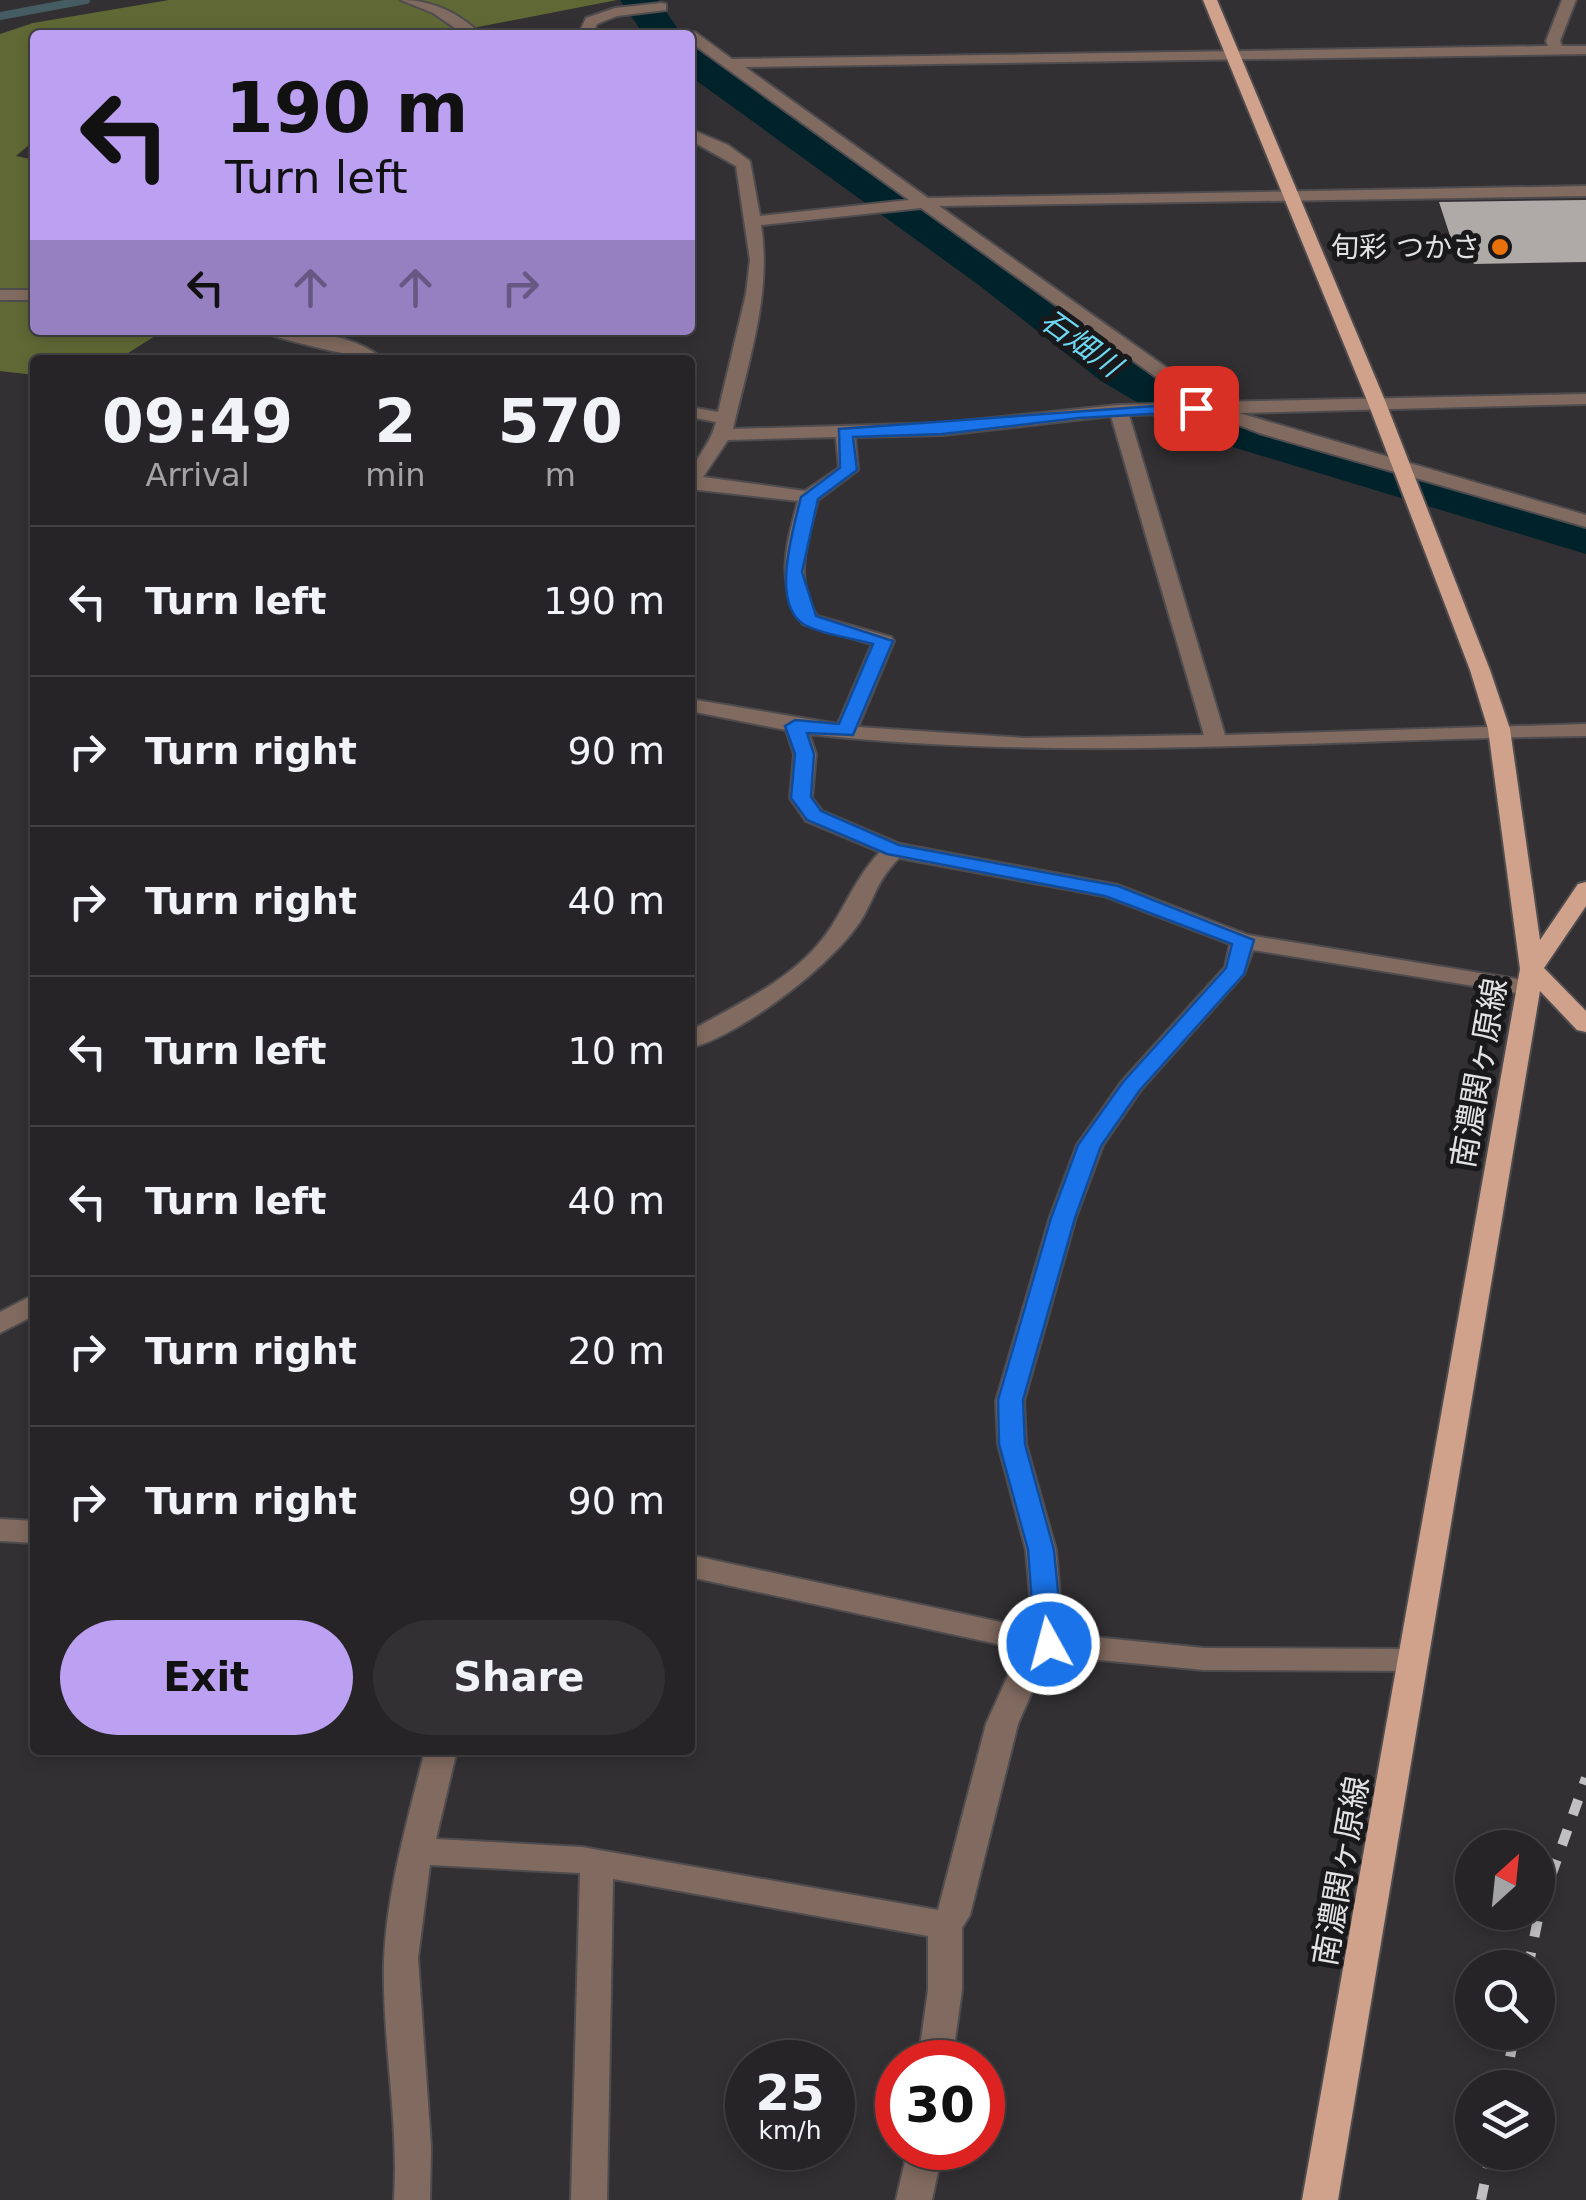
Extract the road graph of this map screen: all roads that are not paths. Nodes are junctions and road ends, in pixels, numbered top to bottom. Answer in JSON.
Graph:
{"nodes":[{"id":1,"x":408,"y":0,"type":"edge"},
{"id":2,"x":1210,"y":0,"type":"edge"},
{"id":3,"x":1569,"y":0,"type":"edge"},
{"id":4,"x":659,"y":4,"type":"edge"},
{"id":5,"x":468,"y":30,"type":"edge"},
{"id":6,"x":588,"y":30,"type":"edge"},
{"id":7,"x":685,"y":30,"type":"edge"},
{"id":8,"x":695,"y":39,"type":"edge"},
{"id":9,"x":1558,"y":50,"type":"junction"},
{"id":10,"x":1586,"y":50,"type":"edge"},
{"id":11,"x":1232,"y":55,"type":"junction"},
{"id":12,"x":729,"y":63,"type":"junction"},
{"id":13,"x":695,"y":136,"type":"edge"},
{"id":14,"x":1586,"y":190,"type":"edge"},
{"id":15,"x":1289,"y":195,"type":"junction"},
{"id":16,"x":915,"y":202,"type":"junction"},
{"id":17,"x":754,"y":221,"type":"junction"},
{"id":18,"x":30,"y":295,"type":"edge"},
{"id":19,"x":0,"y":296,"type":"edge"},
{"id":20,"x":293,"y":335,"type":"edge"},
{"id":21,"x":365,"y":355,"type":"edge"},
{"id":22,"x":1586,"y":399,"type":"edge"},
{"id":23,"x":1377,"y":403,"type":"junction"},
{"id":24,"x":1204,"y":408,"type":"junction"},
{"id":25,"x":1118,"y":410,"type":"junction"},
{"id":26,"x":695,"y":414,"type":"edge"},
{"id":27,"x":724,"y":427,"type":"junction"},
{"id":28,"x":844,"y":432,"type":"junction"},
{"id":29,"x":695,"y":475,"type":"edge"},
{"id":30,"x":1404,"y":478,"type":"junction"},
{"id":31,"x":695,"y":483,"type":"edge"},
{"id":32,"x":810,"y":497,"type":"junction"},
{"id":33,"x":1586,"y":521,"type":"edge"},
{"id":34,"x":695,"y":706,"type":"edge"},
{"id":35,"x":795,"y":726,"type":"junction"},
{"id":36,"x":1499,"y":729,"type":"junction"},
{"id":37,"x":846,"y":730,"type":"junction"},
{"id":38,"x":1586,"y":730,"type":"edge"},
{"id":39,"x":1216,"y":741,"type":"junction"},
{"id":40,"x":894,"y":850,"type":"junction"},
{"id":41,"x":1586,"y":889,"type":"edge"},
{"id":42,"x":1243,"y":940,"type":"junction"},
{"id":43,"x":1530,"y":978,"type":"junction"},
{"id":44,"x":1586,"y":1025,"type":"edge"},
{"id":45,"x":695,"y":1038,"type":"edge"},
{"id":46,"x":30,"y":1306,"type":"edge"},
{"id":47,"x":0,"y":1324,"type":"edge"},
{"id":48,"x":0,"y":1530,"type":"edge"},
{"id":49,"x":30,"y":1532,"type":"edge"},
{"id":50,"x":695,"y":1567,"type":"edge"},
{"id":51,"x":1044,"y":1642,"type":"junction"},
{"id":52,"x":1413,"y":1660,"type":"junction"},
{"id":53,"x":440,"y":1755,"type":"edge"},
{"id":54,"x":416,"y":1851,"type":"junction"},
{"id":55,"x":597,"y":1863,"type":"junction"},
{"id":56,"x":945,"y":1925,"type":"junction"},
{"id":57,"x":938,"y":2040,"type":"edge"},
{"id":58,"x":920,"y":2170,"type":"edge"},
{"id":59,"x":412,"y":2200,"type":"edge"},
{"id":60,"x":589,"y":2200,"type":"edge"},
{"id":61,"x":914,"y":2200,"type":"edge"},
{"id":62,"x":1320,"y":2200,"type":"edge"}],
"edges":[{"from":1,"to":5,"type":"street"},
{"from":2,"to":11,"type":"main road","name":"南濃関ヶ原線"},
{"from":3,"to":9,"type":"street"},
{"from":4,"to":6,"type":"street"},
{"from":4,"to":7,"type":"street"},
{"from":8,"to":12,"type":"street"},
{"from":9,"to":10,"type":"street"},
{"from":9,"to":11,"type":"street"},
{"from":11,"to":12,"type":"street"},
{"from":11,"to":15,"type":"main road","name":"南濃関ヶ原線"},
{"from":12,"to":16,"type":"street"},
{"from":13,"to":17,"type":"street"},
{"from":14,"to":15,"type":"street"},
{"from":15,"to":16,"type":"street"},
{"from":15,"to":23,"type":"main road","name":"南濃関ヶ原線"},
{"from":16,"to":17,"type":"street"},
{"from":16,"to":24,"type":"street"},
{"from":17,"to":27,"type":"street"},
{"from":18,"to":19,"type":"street"},
{"from":20,"to":21,"type":"street"},
{"from":22,"to":23,"type":"street"},
{"from":23,"to":24,"type":"street"},
{"from":23,"to":30,"type":"main road","name":"南濃関ヶ原線"},
{"from":24,"to":25,"type":"street"},
{"from":24,"to":30,"type":"street"},
{"from":25,"to":28,"type":"street"},
{"from":25,"to":39,"type":"street"},
{"from":26,"to":27,"type":"street"},
{"from":27,"to":28,"type":"street"},
{"from":27,"to":29,"type":"street"},
{"from":28,"to":32,"type":"street"},
{"from":30,"to":33,"type":"street"},
{"from":30,"to":36,"type":"main road","name":"南濃関ヶ原線"},
{"from":31,"to":32,"type":"street"},
{"from":32,"to":37,"type":"street"},
{"from":34,"to":35,"type":"street"},
{"from":35,"to":37,"type":"street"},
{"from":35,"to":40,"type":"street"},
{"from":36,"to":38,"type":"street"},
{"from":36,"to":39,"type":"street"},
{"from":36,"to":43,"type":"main road","name":"南濃関ヶ原線"},
{"from":37,"to":39,"type":"street"},
{"from":40,"to":42,"type":"street"},
{"from":40,"to":45,"type":"street"},
{"from":41,"to":43,"type":"main road"},
{"from":42,"to":43,"type":"street"},
{"from":42,"to":51,"type":"street"},
{"from":43,"to":44,"type":"main road"},
{"from":43,"to":52,"type":"main road","name":"南濃関ヶ原線"},
{"from":46,"to":47,"type":"street"},
{"from":48,"to":49,"type":"street"},
{"from":50,"to":51,"type":"street"},
{"from":51,"to":52,"type":"street"},
{"from":51,"to":56,"type":"street"},
{"from":52,"to":62,"type":"main road","name":"南濃関ヶ原線"},
{"from":53,"to":54,"type":"street"},
{"from":54,"to":55,"type":"street"},
{"from":54,"to":59,"type":"street"},
{"from":55,"to":56,"type":"street"},
{"from":55,"to":60,"type":"street"},
{"from":56,"to":57,"type":"street"},
{"from":58,"to":61,"type":"street"}]}
